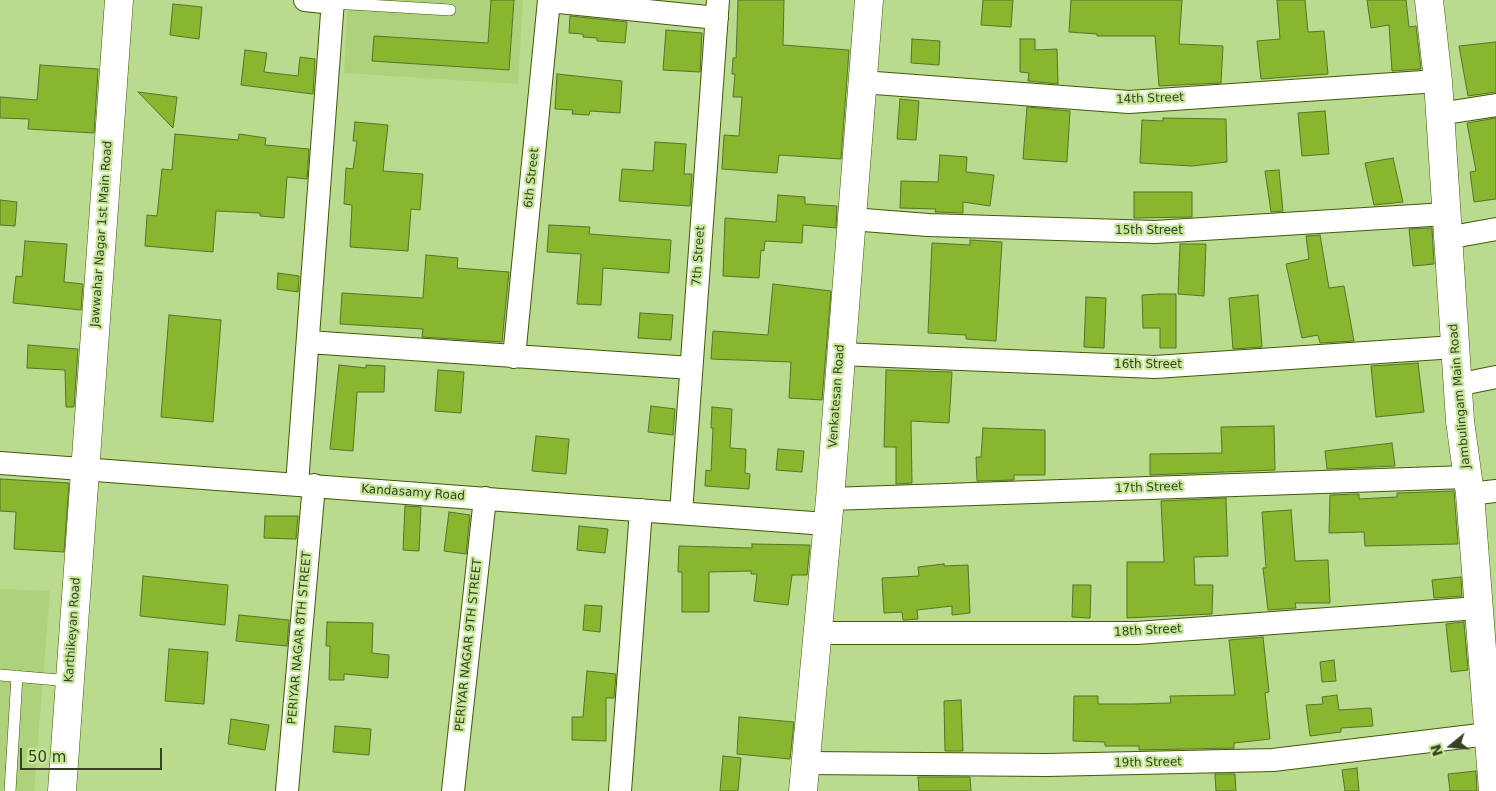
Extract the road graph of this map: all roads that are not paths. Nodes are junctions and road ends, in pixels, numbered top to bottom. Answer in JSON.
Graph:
{"nodes":[{"id":1,"x":119,"y":0,"type":"edge"},
{"id":2,"x":305,"y":0,"type":"edge"},
{"id":3,"x":549,"y":0,"type":"edge"},
{"id":4,"x":869,"y":0,"type":"edge"},
{"id":5,"x":1429,"y":0,"type":"edge"},
{"id":6,"x":333,"y":1,"type":"edge"},
{"id":7,"x":717,"y":9,"type":"edge"},
{"id":8,"x":450,"y":10,"type":"dead end"},
{"id":9,"x":1438,"y":81,"type":"junction"},
{"id":10,"x":862,"y":82,"type":"junction"},
{"id":11,"x":1496,"y":105,"type":"edge"},
{"id":12,"x":1439,"y":114,"type":"junction"},
{"id":13,"x":851,"y":219,"type":"junction"},
{"id":14,"x":1447,"y":226,"type":"junction"},
{"id":15,"x":1496,"y":229,"type":"edge"},
{"id":16,"x":308,"y":342,"type":"junction"},
{"id":17,"x":1455,"y":347,"type":"junction"},
{"id":18,"x":840,"y":354,"type":"junction"},
{"id":19,"x":514,"y":357,"type":"junction"},
{"id":20,"x":691,"y":368,"type":"junction"},
{"id":21,"x":1496,"y":377,"type":"edge"},
{"id":22,"x":1457,"y":385,"type":"junction"},
{"id":23,"x":0,"y":463,"type":"edge"},
{"id":24,"x":85,"y":468,"type":"junction"},
{"id":25,"x":306,"y":485,"type":"junction"},
{"id":26,"x":1478,"y":487,"type":"edge"},
{"id":27,"x":485,"y":498,"type":"junction"},
{"id":28,"x":641,"y":510,"type":"junction"},
{"id":29,"x":828,"y":512,"type":"junction"},
{"id":30,"x":681,"y":513,"type":"junction"},
{"id":31,"x":1485,"y":623,"type":"edge"},
{"id":32,"x":817,"y":633,"type":"junction"},
{"id":33,"x":0,"y":675,"type":"edge"},
{"id":34,"x":17,"y":676,"type":"junction"},
{"id":35,"x":70,"y":681,"type":"junction"},
{"id":36,"x":1491,"y":742,"type":"edge"},
{"id":37,"x":806,"y":763,"type":"junction"},
{"id":38,"x":10,"y":791,"type":"edge"},
{"id":39,"x":62,"y":791,"type":"edge"},
{"id":40,"x":287,"y":791,"type":"edge"},
{"id":41,"x":453,"y":791,"type":"edge"},
{"id":42,"x":620,"y":791,"type":"edge"},
{"id":43,"x":803,"y":791,"type":"edge"},
{"id":44,"x":1493,"y":791,"type":"edge"}],
"edges":[{"from":1,"to":24,"type":"street","name":"Jawwahar Nagar 1st Main Road"},
{"from":2,"to":6,"type":"street"},
{"from":3,"to":7,"type":"street"},
{"from":3,"to":19,"type":"street","name":"6th Street"},
{"from":4,"to":10,"type":"street","name":"Venkatesan Road"},
{"from":5,"to":9,"type":"street","name":"Jambulingam Main Road"},
{"from":6,"to":8,"type":"lane"},
{"from":6,"to":16,"type":"street","name":"PERIYAR NAGAR 8TH STREET"},
{"from":7,"to":20,"type":"street","name":"7th Street"},
{"from":9,"to":10,"type":"street","name":"14th Street"},
{"from":9,"to":12,"type":"street","name":"Jambulingam Main Road"},
{"from":10,"to":13,"type":"street","name":"Venkatesan Road"},
{"from":11,"to":12,"type":"street"},
{"from":12,"to":14,"type":"street","name":"Jambulingam Main Road"},
{"from":13,"to":14,"type":"street","name":"15th Street"},
{"from":13,"to":18,"type":"street","name":"Venkatesan Road"},
{"from":14,"to":15,"type":"street","name":"15th Street"},
{"from":14,"to":17,"type":"street","name":"Jambulingam Main Road"},
{"from":16,"to":19,"type":"street"},
{"from":16,"to":25,"type":"street","name":"PERIYAR NAGAR 8TH STREET"},
{"from":17,"to":18,"type":"street","name":"16th Street"},
{"from":17,"to":22,"type":"street","name":"Jambulingam Main Road"},
{"from":18,"to":29,"type":"street","name":"Venkatesan Road"},
{"from":19,"to":20,"type":"street"},
{"from":20,"to":30,"type":"street","name":"7th Street"},
{"from":21,"to":22,"type":"street"},
{"from":22,"to":26,"type":"street","name":"Jambulingam Main Road"},
{"from":23,"to":24,"type":"street","name":"Kandasamy Road"},
{"from":24,"to":25,"type":"street","name":"Kandasamy Road"},
{"from":24,"to":35,"type":"street","name":"Karthikeyan Road"},
{"from":25,"to":27,"type":"street","name":"Kandasamy Road"},
{"from":25,"to":40,"type":"street","name":"PERIYAR NAGAR 8TH STREET"},
{"from":26,"to":29,"type":"street","name":"17th Street"},
{"from":26,"to":31,"type":"street","name":"Jambulingam Main Road"},
{"from":27,"to":28,"type":"street","name":"Kandasamy Road"},
{"from":27,"to":41,"type":"street","name":"PERIYAR NAGAR 9TH STREET"},
{"from":28,"to":30,"type":"street","name":"Kandasamy Road"},
{"from":28,"to":42,"type":"street"},
{"from":29,"to":30,"type":"street","name":"Kandasamy Road"},
{"from":29,"to":32,"type":"street","name":"Venkatesan Road"},
{"from":31,"to":32,"type":"street","name":"18th Street"},
{"from":31,"to":36,"type":"street","name":"Jambulingam Main Road"},
{"from":32,"to":37,"type":"street","name":"Venkatesan Road"},
{"from":33,"to":34,"type":"lane"},
{"from":34,"to":35,"type":"lane"},
{"from":34,"to":38,"type":"lane"},
{"from":35,"to":39,"type":"street","name":"Karthikeyan Road"},
{"from":36,"to":37,"type":"street","name":"19th Street"},
{"from":36,"to":44,"type":"street","name":"Jambulingam Main Road"},
{"from":37,"to":43,"type":"street","name":"Venkatesan Road"}]}
